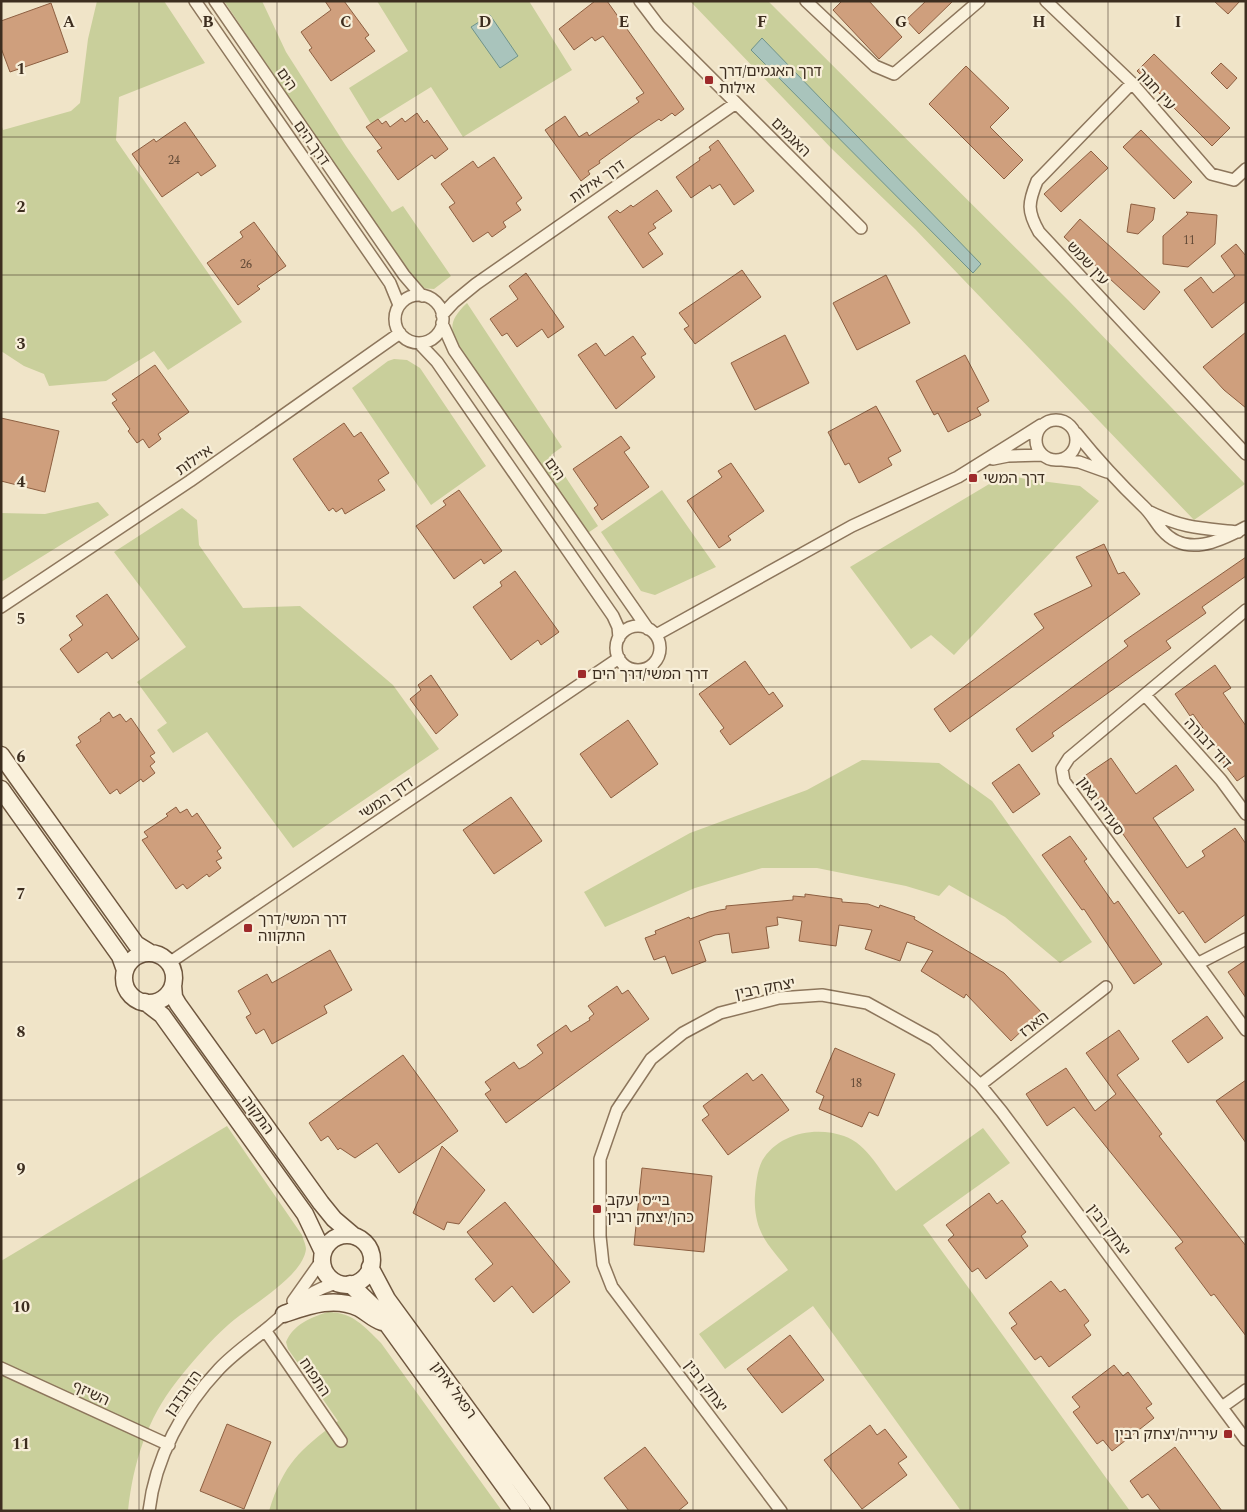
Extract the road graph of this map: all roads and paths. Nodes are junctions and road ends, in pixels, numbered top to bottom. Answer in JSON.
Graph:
{"nodes":[{"id":1,"x":195,"y":1,"type":"edge"},
{"id":2,"x":215,"y":1,"type":"edge"},
{"id":3,"x":640,"y":1,"type":"edge"},
{"id":4,"x":806,"y":1,"type":"edge"},
{"id":5,"x":979,"y":1,"type":"edge"},
{"id":6,"x":1046,"y":1,"type":"edge"},
{"id":7,"x":1132,"y":83,"type":"junction"},
{"id":8,"x":736,"y":103,"type":"junction"},
{"id":9,"x":1246,"y":169,"type":"edge"},
{"id":10,"x":861,"y":228,"type":"dead end"},
{"id":11,"x":476,"y":284,"type":"junction"},
{"id":12,"x":424,"y":296,"type":"junction"},
{"id":13,"x":399,"y":305,"type":"junction"},
{"id":14,"x":442,"y":319,"type":"junction"},
{"id":15,"x":400,"y":333,"type":"junction"},
{"id":16,"x":419,"y":343,"type":"junction"},
{"id":17,"x":1042,"y":425,"type":"junction"},
{"id":18,"x":1076,"y":433,"type":"junction"},
{"id":19,"x":1246,"y":454,"type":"edge"},
{"id":20,"x":1043,"y":455,"type":"junction"},
{"id":21,"x":987,"y":460,"type":"junction"},
{"id":22,"x":1062,"y":460,"type":"junction"},
{"id":23,"x":1109,"y":472,"type":"junction"},
{"id":24,"x":1148,"y":511,"type":"junction"},
{"id":25,"x":1242,"y":530,"type":"edge"},
{"id":26,"x":1,"y":607,"type":"edge"},
{"id":27,"x":1246,"y":610,"type":"edge"},
{"id":28,"x":652,"y":632,"type":"junction"},
{"id":29,"x":618,"y":638,"type":"junction"},
{"id":30,"x":619,"y":658,"type":"junction"},
{"id":31,"x":1145,"y":695,"type":"junction"},
{"id":32,"x":1,"y":756,"type":"edge"},
{"id":33,"x":1,"y":790,"type":"edge"},
{"id":34,"x":1246,"y":814,"type":"edge"},
{"id":35,"x":1246,"y":939,"type":"edge"},
{"id":36,"x":149,"y":952,"type":"junction"},
{"id":37,"x":169,"y":963,"type":"junction"},
{"id":38,"x":1199,"y":963,"type":"junction"},
{"id":39,"x":125,"y":970,"type":"junction"},
{"id":40,"x":173,"y":985,"type":"junction"},
{"id":41,"x":1106,"y":987,"type":"dead end"},
{"id":42,"x":145,"y":1002,"type":"junction"},
{"id":43,"x":1246,"y":1030,"type":"edge"},
{"id":44,"x":980,"y":1085,"type":"junction"},
{"id":45,"x":354,"y":1236,"type":"junction"},
{"id":46,"x":322,"y":1256,"type":"junction"},
{"id":47,"x":370,"y":1268,"type":"junction"},
{"id":48,"x":345,"y":1284,"type":"junction"},
{"id":49,"x":281,"y":1316,"type":"junction"},
{"id":50,"x":387,"y":1323,"type":"junction"},
{"id":51,"x":265,"y":1330,"type":"junction"},
{"id":52,"x":1,"y":1368,"type":"edge"},
{"id":53,"x":1246,"y":1390,"type":"edge"},
{"id":54,"x":1222,"y":1407,"type":"junction"},
{"id":55,"x":1246,"y":1440,"type":"edge"},
{"id":56,"x":340,"y":1442,"type":"dead end"},
{"id":57,"x":169,"y":1445,"type":"junction"},
{"id":58,"x":149,"y":1511,"type":"edge"},
{"id":59,"x":522,"y":1511,"type":"edge"},
{"id":60,"x":542,"y":1511,"type":"edge"},
{"id":61,"x":781,"y":1511,"type":"edge"}],
"edges":[{"from":1,"to":13,"type":"street","name":"דרך הים"},
{"from":2,"to":12,"type":"street","name":"הים"},
{"from":3,"to":8,"type":"street","name":"האגמים"},
{"from":4,"to":5,"type":"street"},
{"from":6,"to":7,"type":"street","name":"עין חנוך"},
{"from":7,"to":9,"type":"street","name":"עין חנוך"},
{"from":7,"to":19,"type":"street","name":"עין שמש"},
{"from":8,"to":10,"type":"street","name":"האגמים"},
{"from":8,"to":11,"type":"street","name":"דרך אילות"},
{"from":11,"to":12,"type":"street"},
{"from":11,"to":14,"type":"street"},
{"from":12,"to":13,"type":"street"},
{"from":12,"to":14,"type":"street"},
{"from":13,"to":15,"type":"street"},
{"from":14,"to":16,"type":"street"},
{"from":14,"to":28,"type":"street","name":"הים"},
{"from":15,"to":16,"type":"street"},
{"from":15,"to":26,"type":"street","name":"איילות"},
{"from":16,"to":29,"type":"street"},
{"from":17,"to":18,"type":"street"},
{"from":17,"to":20,"type":"street"},
{"from":17,"to":21,"type":"street"},
{"from":18,"to":22,"type":"street"},
{"from":18,"to":23,"type":"street"},
{"from":20,"to":21,"type":"street"},
{"from":20,"to":22,"type":"street"},
{"from":21,"to":28,"type":"street"},
{"from":22,"to":23,"type":"street"},
{"from":23,"to":24,"type":"street"},
{"from":24,"to":25,"type":"street"},
{"from":24,"to":25,"type":"street"},
{"from":27,"to":31,"type":"street","name":"סעדיה גאון"},
{"from":28,"to":29,"type":"street"},
{"from":28,"to":30,"type":"street"},
{"from":29,"to":30,"type":"street"},
{"from":30,"to":37,"type":"street","name":"דדך המשי"},
{"from":31,"to":34,"type":"street","name":"דוד דבורה"},
{"from":31,"to":38,"type":"street","name":"סעדיה גאון"},
{"from":32,"to":36,"type":"street"},
{"from":33,"to":39,"type":"street"},
{"from":35,"to":38,"type":"street"},
{"from":36,"to":37,"type":"street"},
{"from":36,"to":39,"type":"street"},
{"from":37,"to":40,"type":"street"},
{"from":38,"to":43,"type":"street","name":"סעדיה גאון"},
{"from":39,"to":42,"type":"street"},
{"from":40,"to":42,"type":"street"},
{"from":40,"to":45,"type":"street","name":"התקוה"},
{"from":41,"to":44,"type":"street","name":"הארז"},
{"from":42,"to":46,"type":"street","name":"התקוה"},
{"from":44,"to":54,"type":"street","name":"יצחק רבין"},
{"from":44,"to":61,"type":"street","name":"יצחק רבין"},
{"from":45,"to":46,"type":"street"},
{"from":45,"to":47,"type":"street"},
{"from":46,"to":48,"type":"street"},
{"from":46,"to":49,"type":"street","name":"הדובדבן"},
{"from":47,"to":48,"type":"street"},
{"from":47,"to":60,"type":"street","name":"רפאל איתן"},
{"from":48,"to":49,"type":"street","name":"הדובדבן"},
{"from":48,"to":50,"type":"street","name":"רפאל איתן"},
{"from":49,"to":50,"type":"street"},
{"from":49,"to":51,"type":"street","name":"הדובדבן"},
{"from":50,"to":59,"type":"street","name":"רפאל איתן"},
{"from":51,"to":56,"type":"street","name":"התפוח"},
{"from":51,"to":57,"type":"street","name":"הדובדבן"},
{"from":52,"to":57,"type":"street","name":"השיזף"},
{"from":53,"to":54,"type":"street"},
{"from":54,"to":55,"type":"street","name":"יצחק רבין"},
{"from":57,"to":58,"type":"street","name":"הדובדבן"}]}
